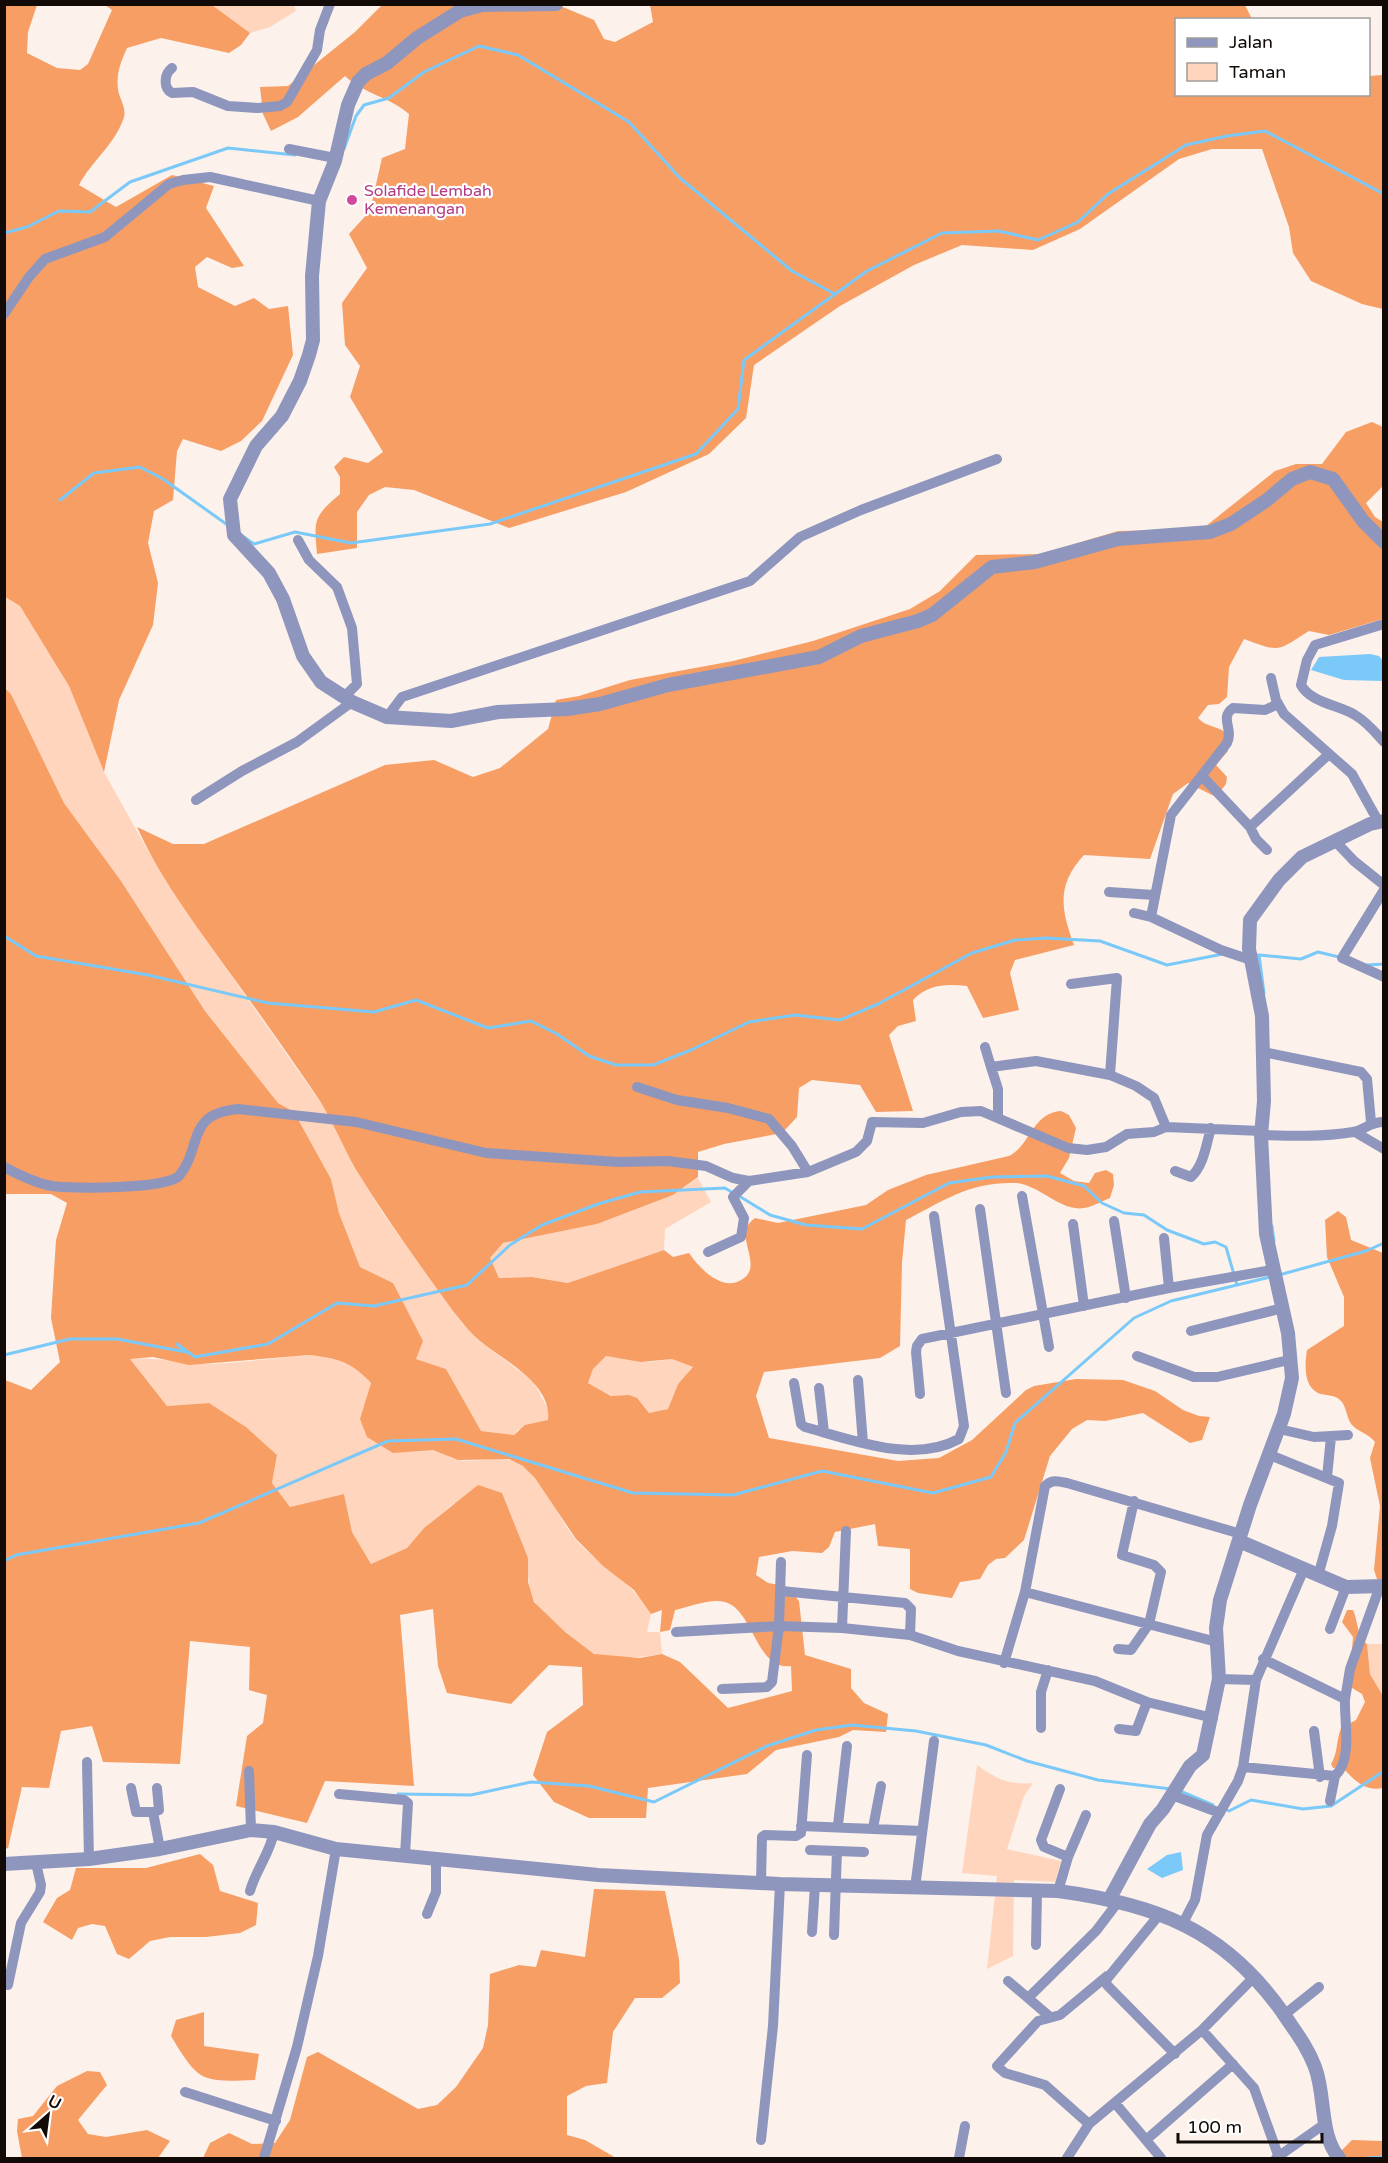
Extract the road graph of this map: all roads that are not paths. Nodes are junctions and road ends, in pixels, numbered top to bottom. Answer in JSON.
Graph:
{"nodes":[{"id":1,"x":330,"y":4,"type":"edge"},
{"id":2,"x":556,"y":4,"type":"edge"},
{"id":3,"x":172,"y":68,"type":"dead end"},
{"id":4,"x":289,"y":148,"type":"dead end"},
{"id":5,"x":334,"y":162,"type":"junction"},
{"id":6,"x":319,"y":201,"type":"junction"},
{"id":7,"x":4,"y":314,"type":"edge"},
{"id":8,"x":997,"y":459,"type":"dead end"},
{"id":9,"x":298,"y":540,"type":"dead end"},
{"id":10,"x":1383,"y":542,"type":"edge"},
{"id":11,"x":1383,"y":624,"type":"edge"},
{"id":12,"x":1271,"y":678,"type":"dead end"},
{"id":13,"x":348,"y":699,"type":"junction"},
{"id":14,"x":1278,"y":704,"type":"junction"},
{"id":15,"x":387,"y":717,"type":"junction"},
{"id":16,"x":1383,"y":742,"type":"edge"},
{"id":17,"x":1329,"y":754,"type":"junction"},
{"id":18,"x":1202,"y":776,"type":"junction"},
{"id":19,"x":196,"y":800,"type":"dead end"},
{"id":20,"x":1381,"y":821,"type":"edge"},
{"id":21,"x":1250,"y":827,"type":"junction"},
{"id":22,"x":1335,"y":841,"type":"junction"},
{"id":23,"x":1267,"y":849,"type":"dead end"},
{"id":24,"x":1383,"y":885,"type":"edge"},
{"id":25,"x":1383,"y":890,"type":"edge"},
{"id":26,"x":1109,"y":892,"type":"dead end"},
{"id":27,"x":1155,"y":895,"type":"junction"},
{"id":28,"x":1134,"y":913,"type":"dead end"},
{"id":29,"x":1151,"y":916,"type":"junction"},
{"id":30,"x":1250,"y":955,"type":"junction"},
{"id":31,"x":1383,"y":977,"type":"edge"},
{"id":32,"x":1071,"y":984,"type":"dead end"},
{"id":33,"x":985,"y":1047,"type":"dead end"},
{"id":34,"x":1268,"y":1053,"type":"junction"},
{"id":35,"x":991,"y":1067,"type":"junction"},
{"id":36,"x":1110,"y":1075,"type":"junction"},
{"id":37,"x":637,"y":1087,"type":"dead end"},
{"id":38,"x":998,"y":1117,"type":"junction"},
{"id":39,"x":1371,"y":1122,"type":"junction"},
{"id":40,"x":1383,"y":1122,"type":"edge"},
{"id":41,"x":1166,"y":1127,"type":"junction"},
{"id":42,"x":1211,"y":1128,"type":"junction"},
{"id":43,"x":1355,"y":1132,"type":"junction"},
{"id":44,"x":1264,"y":1134,"type":"junction"},
{"id":45,"x":1383,"y":1149,"type":"edge"},
{"id":46,"x":4,"y":1167,"type":"edge"},
{"id":47,"x":1175,"y":1171,"type":"dead end"},
{"id":48,"x":808,"y":1172,"type":"junction"},
{"id":49,"x":749,"y":1181,"type":"junction"},
{"id":50,"x":1022,"y":1196,"type":"dead end"},
{"id":51,"x":980,"y":1209,"type":"dead end"},
{"id":52,"x":934,"y":1216,"type":"dead end"},
{"id":53,"x":1114,"y":1221,"type":"dead end"},
{"id":54,"x":1073,"y":1224,"type":"dead end"},
{"id":55,"x":1164,"y":1238,"type":"dead end"},
{"id":56,"x":708,"y":1252,"type":"dead end"},
{"id":57,"x":1273,"y":1274,"type":"junction"},
{"id":58,"x":1169,"y":1288,"type":"junction"},
{"id":59,"x":1126,"y":1298,"type":"junction"},
{"id":60,"x":1084,"y":1306,"type":"junction"},
{"id":61,"x":1283,"y":1308,"type":"junction"},
{"id":62,"x":1044,"y":1314,"type":"junction"},
{"id":63,"x":995,"y":1323,"type":"junction"},
{"id":64,"x":1191,"y":1331,"type":"dead end"},
{"id":65,"x":952,"y":1332,"type":"junction"},
{"id":66,"x":1049,"y":1347,"type":"dead end"},
{"id":67,"x":1137,"y":1356,"type":"dead end"},
{"id":68,"x":1288,"y":1360,"type":"junction"},
{"id":69,"x":858,"y":1380,"type":"dead end"},
{"id":70,"x":795,"y":1383,"type":"dead end"},
{"id":71,"x":819,"y":1388,"type":"dead end"},
{"id":72,"x":1006,"y":1393,"type":"dead end"},
{"id":73,"x":920,"y":1394,"type":"dead end"},
{"id":74,"x":1279,"y":1429,"type":"junction"},
{"id":75,"x":824,"y":1432,"type":"junction"},
{"id":76,"x":1348,"y":1436,"type":"dead end"},
{"id":77,"x":1331,"y":1437,"type":"junction"},
{"id":78,"x":863,"y":1443,"type":"junction"},
{"id":79,"x":1270,"y":1455,"type":"junction"},
{"id":80,"x":1327,"y":1477,"type":"junction"},
{"id":81,"x":1134,"y":1500,"type":"junction"},
{"id":82,"x":846,"y":1531,"type":"dead end"},
{"id":83,"x":1240,"y":1538,"type":"junction"},
{"id":84,"x":782,"y":1562,"type":"dead end"},
{"id":85,"x":1304,"y":1569,"type":"junction"},
{"id":86,"x":1318,"y":1576,"type":"junction"},
{"id":87,"x":1382,"y":1586,"type":"edge"},
{"id":88,"x":1346,"y":1587,"type":"junction"},
{"id":89,"x":781,"y":1591,"type":"junction"},
{"id":90,"x":1025,"y":1592,"type":"junction"},
{"id":91,"x":843,"y":1596,"type":"junction"},
{"id":92,"x":1149,"y":1624,"type":"junction"},
{"id":93,"x":779,"y":1626,"type":"junction"},
{"id":94,"x":842,"y":1628,"type":"junction"},
{"id":95,"x":1330,"y":1629,"type":"dead end"},
{"id":96,"x":676,"y":1632,"type":"dead end"},
{"id":97,"x":910,"y":1635,"type":"junction"},
{"id":98,"x":1217,"y":1642,"type":"junction"},
{"id":99,"x":1118,"y":1649,"type":"dead end"},
{"id":100,"x":1263,"y":1659,"type":"junction"},
{"id":101,"x":1004,"y":1663,"type":"junction"},
{"id":102,"x":1048,"y":1670,"type":"junction"},
{"id":103,"x":1219,"y":1679,"type":"junction"},
{"id":104,"x":1256,"y":1680,"type":"junction"},
{"id":105,"x":722,"y":1689,"type":"dead end"},
{"id":106,"x":1345,"y":1699,"type":"junction"},
{"id":107,"x":1147,"y":1702,"type":"junction"},
{"id":108,"x":1213,"y":1718,"type":"junction"},
{"id":109,"x":1041,"y":1728,"type":"dead end"},
{"id":110,"x":1119,"y":1729,"type":"dead end"},
{"id":111,"x":1314,"y":1731,"type":"dead end"},
{"id":112,"x":934,"y":1741,"type":"dead end"},
{"id":113,"x":846,"y":1746,"type":"dead end"},
{"id":114,"x":807,"y":1755,"type":"dead end"},
{"id":115,"x":87,"y":1762,"type":"dead end"},
{"id":116,"x":1243,"y":1767,"type":"junction"},
{"id":117,"x":249,"y":1771,"type":"dead end"},
{"id":118,"x":1320,"y":1776,"type":"junction"},
{"id":119,"x":1335,"y":1776,"type":"junction"},
{"id":120,"x":881,"y":1786,"type":"dead end"},
{"id":121,"x":131,"y":1788,"type":"dead end"},
{"id":122,"x":156,"y":1788,"type":"dead end"},
{"id":123,"x":1060,"y":1789,"type":"dead end"},
{"id":124,"x":1174,"y":1791,"type":"junction"},
{"id":125,"x":339,"y":1794,"type":"dead end"},
{"id":126,"x":1330,"y":1801,"type":"dead end"},
{"id":127,"x":1222,"y":1809,"type":"junction"},
{"id":128,"x":153,"y":1812,"type":"junction"},
{"id":129,"x":1086,"y":1815,"type":"dead end"},
{"id":130,"x":838,"y":1825,"type":"junction"},
{"id":131,"x":801,"y":1826,"type":"junction"},
{"id":132,"x":873,"y":1828,"type":"junction"},
{"id":133,"x":251,"y":1830,"type":"junction"},
{"id":134,"x":922,"y":1831,"type":"junction"},
{"id":135,"x":274,"y":1832,"type":"junction"},
{"id":136,"x":160,"y":1849,"type":"junction"},
{"id":137,"x":336,"y":1850,"type":"junction"},
{"id":138,"x":810,"y":1850,"type":"dead end"},
{"id":139,"x":837,"y":1851,"type":"junction"},
{"id":140,"x":864,"y":1852,"type":"dead end"},
{"id":141,"x":405,"y":1855,"type":"junction"},
{"id":142,"x":1068,"y":1857,"type":"junction"},
{"id":143,"x":89,"y":1858,"type":"junction"},
{"id":144,"x":436,"y":1858,"type":"junction"},
{"id":145,"x":36,"y":1863,"type":"junction"},
{"id":146,"x":5,"y":1864,"type":"edge"},
{"id":147,"x":761,"y":1883,"type":"junction"},
{"id":148,"x":780,"y":1884,"type":"junction"},
{"id":149,"x":815,"y":1885,"type":"junction"},
{"id":150,"x":836,"y":1885,"type":"junction"},
{"id":151,"x":915,"y":1888,"type":"junction"},
{"id":152,"x":250,"y":1891,"type":"dead end"},
{"id":153,"x":1037,"y":1891,"type":"junction"},
{"id":154,"x":1058,"y":1891,"type":"junction"},
{"id":155,"x":1114,"y":1901,"type":"junction"},
{"id":156,"x":428,"y":1914,"type":"dead end"},
{"id":157,"x":1159,"y":1915,"type":"junction"},
{"id":158,"x":1183,"y":1923,"type":"junction"},
{"id":159,"x":812,"y":1932,"type":"dead end"},
{"id":160,"x":834,"y":1935,"type":"dead end"},
{"id":161,"x":1036,"y":1945,"type":"dead end"},
{"id":162,"x":1107,"y":1976,"type":"junction"},
{"id":163,"x":1254,"y":1977,"type":"junction"},
{"id":164,"x":1008,"y":1981,"type":"dead end"},
{"id":165,"x":8,"y":1985,"type":"dead end"},
{"id":166,"x":1319,"y":1987,"type":"dead end"},
{"id":167,"x":1028,"y":1998,"type":"junction"},
{"id":168,"x":1284,"y":2015,"type":"junction"},
{"id":169,"x":1049,"y":2016,"type":"junction"},
{"id":170,"x":1202,"y":2030,"type":"junction"},
{"id":171,"x":1175,"y":2054,"type":"junction"},
{"id":172,"x":1233,"y":2064,"type":"junction"},
{"id":173,"x":185,"y":2092,"type":"dead end"},
{"id":174,"x":1115,"y":2103,"type":"junction"},
{"id":175,"x":276,"y":2121,"type":"junction"},
{"id":176,"x":1326,"y":2123,"type":"junction"},
{"id":177,"x":1089,"y":2124,"type":"junction"},
{"id":178,"x":965,"y":2126,"type":"dead end"},
{"id":179,"x":760,"y":2140,"type":"dead end"},
{"id":180,"x":1146,"y":2140,"type":"junction"},
{"id":181,"x":1277,"y":2157,"type":"edge"},
{"id":182,"x":264,"y":2158,"type":"edge"},
{"id":183,"x":959,"y":2158,"type":"edge"},
{"id":184,"x":1067,"y":2158,"type":"edge"},
{"id":185,"x":1161,"y":2158,"type":"edge"},
{"id":186,"x":1339,"y":2158,"type":"edge"}],
"edges":[{"from":1,"to":3,"type":"street"},
{"from":2,"to":5,"type":"street"},
{"from":4,"to":5,"type":"street"},
{"from":5,"to":6,"type":"street"},
{"from":6,"to":7,"type":"street"},
{"from":6,"to":13,"type":"street"},
{"from":8,"to":15,"type":"street"},
{"from":9,"to":13,"type":"street"},
{"from":10,"to":15,"type":"street"},
{"from":11,"to":16,"type":"street"},
{"from":12,"to":14,"type":"street"},
{"from":13,"to":15,"type":"street"},
{"from":13,"to":19,"type":"street"},
{"from":14,"to":17,"type":"street"},
{"from":14,"to":18,"type":"street"},
{"from":17,"to":20,"type":"street"},
{"from":17,"to":21,"type":"street"},
{"from":18,"to":21,"type":"street"},
{"from":18,"to":27,"type":"street"},
{"from":20,"to":22,"type":"street"},
{"from":21,"to":23,"type":"street"},
{"from":22,"to":24,"type":"street"},
{"from":22,"to":30,"type":"street"},
{"from":25,"to":31,"type":"street"},
{"from":26,"to":27,"type":"street"},
{"from":27,"to":29,"type":"street"},
{"from":28,"to":29,"type":"street"},
{"from":29,"to":30,"type":"street"},
{"from":30,"to":34,"type":"street"},
{"from":32,"to":36,"type":"street"},
{"from":33,"to":35,"type":"street"},
{"from":34,"to":39,"type":"street"},
{"from":34,"to":44,"type":"street"},
{"from":35,"to":36,"type":"street"},
{"from":35,"to":38,"type":"street"},
{"from":36,"to":41,"type":"street"},
{"from":37,"to":48,"type":"street"},
{"from":38,"to":41,"type":"street"},
{"from":38,"to":48,"type":"street"},
{"from":39,"to":40,"type":"street"},
{"from":39,"to":43,"type":"street"},
{"from":41,"to":42,"type":"street"},
{"from":42,"to":44,"type":"street"},
{"from":42,"to":47,"type":"street"},
{"from":43,"to":44,"type":"street"},
{"from":43,"to":45,"type":"street"},
{"from":44,"to":57,"type":"street"},
{"from":46,"to":49,"type":"street"},
{"from":48,"to":49,"type":"street"},
{"from":49,"to":56,"type":"street"},
{"from":50,"to":62,"type":"street"},
{"from":51,"to":63,"type":"street"},
{"from":52,"to":65,"type":"street"},
{"from":53,"to":59,"type":"street"},
{"from":54,"to":60,"type":"street"},
{"from":55,"to":58,"type":"street"},
{"from":57,"to":58,"type":"street"},
{"from":57,"to":61,"type":"street"},
{"from":58,"to":59,"type":"street"},
{"from":59,"to":60,"type":"street"},
{"from":60,"to":62,"type":"street"},
{"from":61,"to":64,"type":"street"},
{"from":61,"to":68,"type":"street"},
{"from":62,"to":63,"type":"street"},
{"from":62,"to":66,"type":"street"},
{"from":63,"to":65,"type":"street"},
{"from":63,"to":72,"type":"street"},
{"from":65,"to":73,"type":"street"},
{"from":65,"to":78,"type":"street"},
{"from":67,"to":68,"type":"street"},
{"from":68,"to":74,"type":"street"},
{"from":69,"to":78,"type":"street"},
{"from":70,"to":75,"type":"street"},
{"from":71,"to":75,"type":"street"},
{"from":74,"to":77,"type":"street"},
{"from":74,"to":79,"type":"street"},
{"from":75,"to":78,"type":"street"},
{"from":76,"to":77,"type":"street"},
{"from":77,"to":80,"type":"street"},
{"from":79,"to":80,"type":"street"},
{"from":79,"to":83,"type":"street"},
{"from":80,"to":86,"type":"street"},
{"from":81,"to":83,"type":"street"},
{"from":81,"to":90,"type":"street"},
{"from":81,"to":92,"type":"street"},
{"from":82,"to":91,"type":"street"},
{"from":83,"to":85,"type":"street"},
{"from":83,"to":98,"type":"street"},
{"from":84,"to":89,"type":"street"},
{"from":85,"to":86,"type":"street"},
{"from":85,"to":100,"type":"street"},
{"from":86,"to":88,"type":"street"},
{"from":87,"to":88,"type":"street"},
{"from":87,"to":106,"type":"street"},
{"from":88,"to":95,"type":"street"},
{"from":89,"to":91,"type":"street"},
{"from":89,"to":93,"type":"street"},
{"from":90,"to":92,"type":"street"},
{"from":90,"to":101,"type":"street"},
{"from":91,"to":94,"type":"street"},
{"from":91,"to":97,"type":"street"},
{"from":92,"to":98,"type":"street"},
{"from":92,"to":99,"type":"street"},
{"from":93,"to":94,"type":"street"},
{"from":93,"to":96,"type":"street"},
{"from":93,"to":105,"type":"street"},
{"from":94,"to":97,"type":"street"},
{"from":97,"to":101,"type":"street"},
{"from":98,"to":103,"type":"street"},
{"from":100,"to":104,"type":"street"},
{"from":100,"to":106,"type":"street"},
{"from":101,"to":102,"type":"street"},
{"from":102,"to":107,"type":"street"},
{"from":102,"to":109,"type":"street"},
{"from":103,"to":104,"type":"street"},
{"from":103,"to":108,"type":"street"},
{"from":104,"to":116,"type":"street"},
{"from":106,"to":119,"type":"street"},
{"from":107,"to":108,"type":"street"},
{"from":107,"to":110,"type":"street"},
{"from":108,"to":124,"type":"street"},
{"from":111,"to":118,"type":"street"},
{"from":112,"to":134,"type":"street"},
{"from":113,"to":130,"type":"street"},
{"from":114,"to":131,"type":"street"},
{"from":115,"to":143,"type":"street"},
{"from":116,"to":118,"type":"street"},
{"from":116,"to":127,"type":"street"},
{"from":117,"to":133,"type":"street"},
{"from":118,"to":119,"type":"street"},
{"from":119,"to":126,"type":"street"},
{"from":120,"to":132,"type":"street"},
{"from":121,"to":128,"type":"street"},
{"from":122,"to":128,"type":"street"},
{"from":123,"to":142,"type":"street"},
{"from":124,"to":127,"type":"street"},
{"from":124,"to":155,"type":"street"},
{"from":125,"to":141,"type":"street"},
{"from":127,"to":158,"type":"street"},
{"from":128,"to":136,"type":"street"},
{"from":129,"to":142,"type":"street"},
{"from":130,"to":131,"type":"street"},
{"from":130,"to":132,"type":"street"},
{"from":131,"to":147,"type":"street"},
{"from":132,"to":134,"type":"street"},
{"from":133,"to":135,"type":"street"},
{"from":133,"to":136,"type":"street"},
{"from":134,"to":151,"type":"street"},
{"from":135,"to":137,"type":"street"},
{"from":135,"to":152,"type":"street"},
{"from":136,"to":143,"type":"street"},
{"from":137,"to":141,"type":"street"},
{"from":137,"to":175,"type":"street"},
{"from":138,"to":139,"type":"street"},
{"from":139,"to":140,"type":"street"},
{"from":139,"to":150,"type":"street"},
{"from":141,"to":144,"type":"street"},
{"from":142,"to":154,"type":"street"},
{"from":143,"to":145,"type":"street"},
{"from":144,"to":147,"type":"street"},
{"from":144,"to":156,"type":"street"},
{"from":145,"to":146,"type":"street"},
{"from":145,"to":165,"type":"street"},
{"from":147,"to":148,"type":"street"},
{"from":148,"to":149,"type":"street"},
{"from":148,"to":179,"type":"street"},
{"from":149,"to":150,"type":"street"},
{"from":149,"to":159,"type":"street"},
{"from":150,"to":151,"type":"street"},
{"from":150,"to":160,"type":"street"},
{"from":151,"to":153,"type":"street"},
{"from":153,"to":154,"type":"street"},
{"from":153,"to":161,"type":"street"},
{"from":154,"to":155,"type":"street"},
{"from":155,"to":157,"type":"street"},
{"from":155,"to":167,"type":"street"},
{"from":157,"to":158,"type":"street"},
{"from":157,"to":162,"type":"street"},
{"from":158,"to":163,"type":"street"},
{"from":162,"to":169,"type":"street"},
{"from":162,"to":171,"type":"street"},
{"from":163,"to":168,"type":"street"},
{"from":163,"to":170,"type":"street"},
{"from":164,"to":167,"type":"street"},
{"from":166,"to":168,"type":"street"},
{"from":167,"to":169,"type":"street"},
{"from":168,"to":176,"type":"street"},
{"from":169,"to":177,"type":"street"},
{"from":170,"to":171,"type":"street"},
{"from":170,"to":172,"type":"street"},
{"from":171,"to":174,"type":"street"},
{"from":172,"to":180,"type":"street"},
{"from":172,"to":181,"type":"street"},
{"from":173,"to":175,"type":"street"},
{"from":174,"to":177,"type":"street"},
{"from":174,"to":180,"type":"street"},
{"from":175,"to":182,"type":"street"},
{"from":176,"to":181,"type":"street"},
{"from":176,"to":186,"type":"street"},
{"from":177,"to":184,"type":"street"},
{"from":178,"to":183,"type":"street"},
{"from":180,"to":185,"type":"street"}]}
